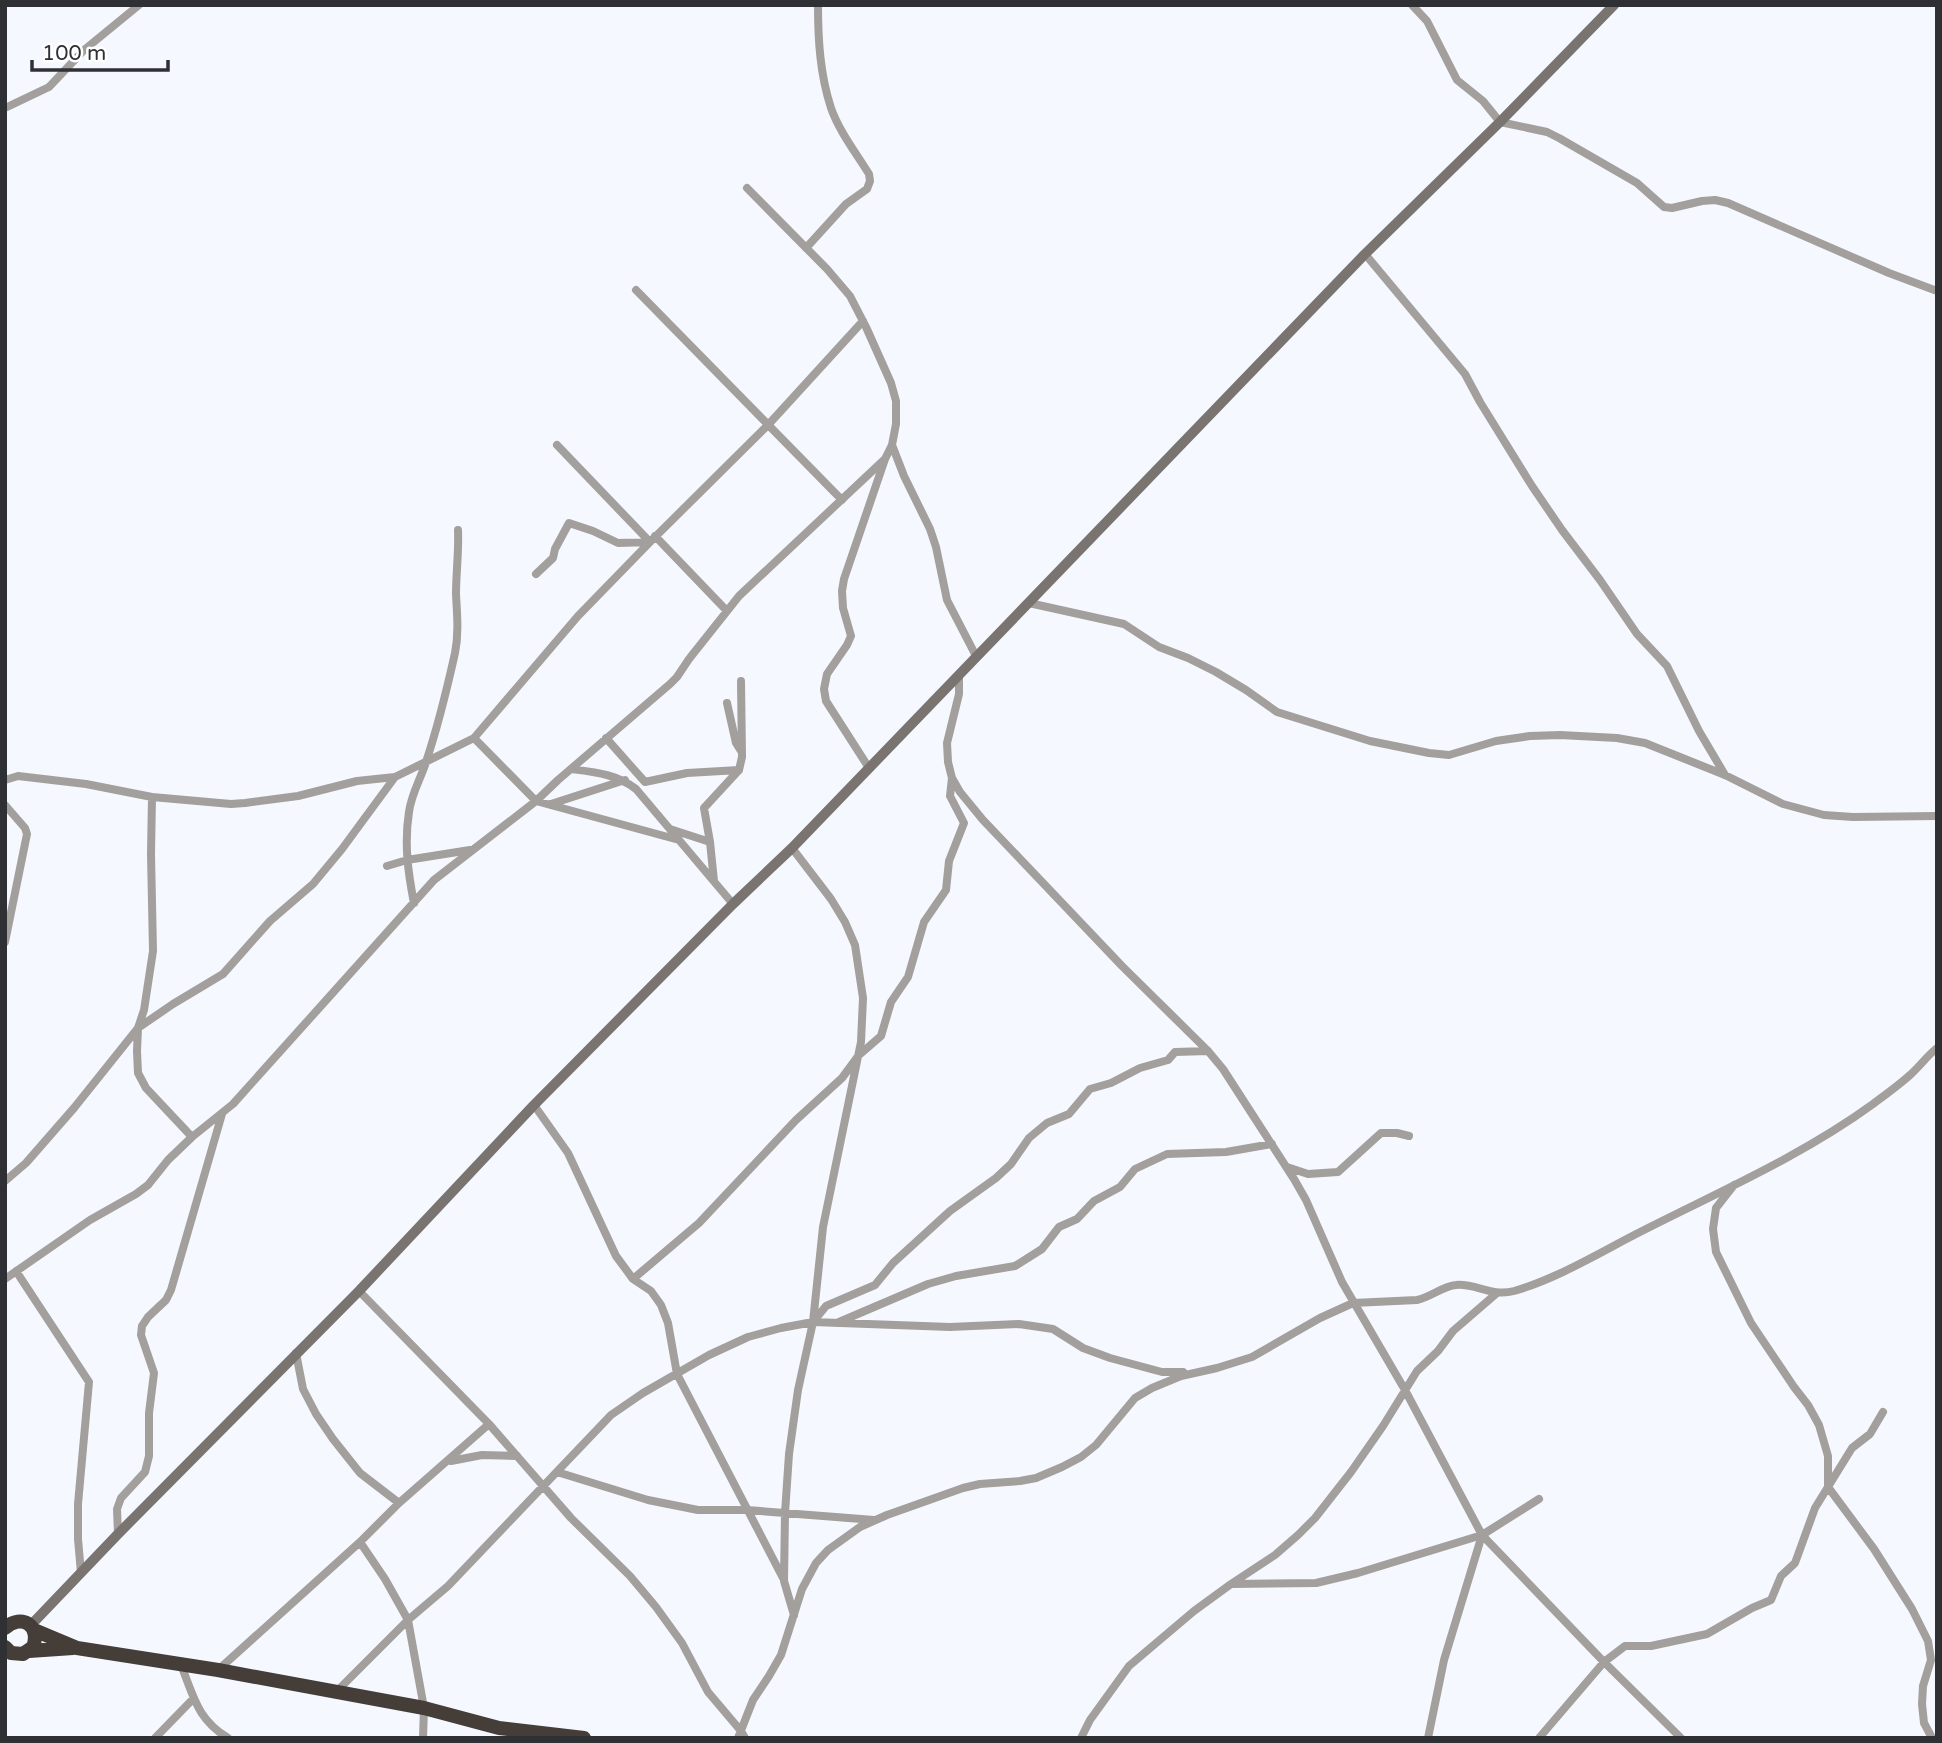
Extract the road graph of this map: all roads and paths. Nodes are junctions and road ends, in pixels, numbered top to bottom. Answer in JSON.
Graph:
{"nodes":[{"id":1,"x":139,"y":5,"type":"edge"},
{"id":2,"x":818,"y":5,"type":"edge"},
{"id":3,"x":1412,"y":5,"type":"edge"},
{"id":4,"x":1614,"y":5,"type":"edge"},
{"id":5,"x":5,"y":108,"type":"edge"},
{"id":6,"x":1500,"y":122,"type":"junction"},
{"id":7,"x":747,"y":188,"type":"dead end"},
{"id":8,"x":806,"y":248,"type":"junction"},
{"id":9,"x":1364,"y":254,"type":"junction"},
{"id":10,"x":636,"y":290,"type":"dead end"},
{"id":11,"x":1937,"y":291,"type":"edge"},
{"id":12,"x":863,"y":321,"type":"junction"},
{"id":13,"x":768,"y":425,"type":"junction"},
{"id":14,"x":892,"y":444,"type":"junction"},
{"id":15,"x":557,"y":445,"type":"dead end"},
{"id":16,"x":885,"y":459,"type":"junction"},
{"id":17,"x":842,"y":500,"type":"junction"},
{"id":18,"x":458,"y":530,"type":"dead end"},
{"id":19,"x":652,"y":539,"type":"junction"},
{"id":20,"x":536,"y":574,"type":"dead end"},
{"id":21,"x":1029,"y":603,"type":"junction"},
{"id":22,"x":727,"y":611,"type":"junction"},
{"id":23,"x":976,"y":656,"type":"junction"},
{"id":24,"x":959,"y":676,"type":"junction"},
{"id":25,"x":741,"y":681,"type":"dead end"},
{"id":26,"x":727,"y":703,"type":"dead end"},
{"id":27,"x":474,"y":738,"type":"junction"},
{"id":28,"x":606,"y":738,"type":"junction"},
{"id":29,"x":742,"y":754,"type":"junction"},
{"id":30,"x":427,"y":760,"type":"junction"},
{"id":31,"x":869,"y":768,"type":"junction"},
{"id":32,"x":571,"y":769,"type":"junction"},
{"id":33,"x":738,"y":770,"type":"junction"},
{"id":34,"x":1725,"y":775,"type":"junction"},
{"id":35,"x":395,"y":777,"type":"junction"},
{"id":36,"x":953,"y":778,"type":"junction"},
{"id":37,"x":5,"y":780,"type":"edge"},
{"id":38,"x":625,"y":780,"type":"junction"},
{"id":39,"x":152,"y":797,"type":"junction"},
{"id":40,"x":536,"y":801,"type":"junction"},
{"id":41,"x":550,"y":804,"type":"junction"},
{"id":42,"x":5,"y":805,"type":"edge"},
{"id":43,"x":1937,"y":816,"type":"edge"},
{"id":44,"x":670,"y":829,"type":"junction"},
{"id":45,"x":679,"y":840,"type":"junction"},
{"id":46,"x":709,"y":842,"type":"junction"},
{"id":47,"x":792,"y":848,"type":"junction"},
{"id":48,"x":472,"y":850,"type":"junction"},
{"id":49,"x":407,"y":860,"type":"junction"},
{"id":50,"x":387,"y":866,"type":"dead end"},
{"id":51,"x":714,"y":881,"type":"junction"},
{"id":52,"x":414,"y":903,"type":"junction"},
{"id":53,"x":733,"y":904,"type":"junction"},
{"id":54,"x":5,"y":942,"type":"edge"},
{"id":55,"x":138,"y":1028,"type":"junction"},
{"id":56,"x":1937,"y":1048,"type":"edge"},
{"id":57,"x":1208,"y":1051,"type":"junction"},
{"id":58,"x":859,"y":1055,"type":"junction"},
{"id":59,"x":534,"y":1105,"type":"junction"},
{"id":60,"x":222,"y":1114,"type":"junction"},
{"id":61,"x":1409,"y":1136,"type":"dead end"},
{"id":62,"x":192,"y":1137,"type":"junction"},
{"id":63,"x":1272,"y":1144,"type":"junction"},
{"id":64,"x":1287,"y":1167,"type":"junction"},
{"id":65,"x":5,"y":1181,"type":"edge"},
{"id":66,"x":1736,"y":1183,"type":"junction"},
{"id":67,"x":16,"y":1271,"type":"junction"},
{"id":68,"x":5,"y":1279,"type":"edge"},
{"id":69,"x":633,"y":1279,"type":"junction"},
{"id":70,"x":359,"y":1291,"type":"junction"},
{"id":71,"x":1497,"y":1293,"type":"junction"},
{"id":72,"x":1353,"y":1303,"type":"junction"},
{"id":73,"x":813,"y":1322,"type":"junction"},
{"id":74,"x":836,"y":1324,"type":"junction"},
{"id":75,"x":296,"y":1353,"type":"junction"},
{"id":76,"x":1199,"y":1373,"type":"junction"},
{"id":77,"x":677,"y":1374,"type":"junction"},
{"id":78,"x":1405,"y":1390,"type":"junction"},
{"id":79,"x":1883,"y":1412,"type":"dead end"},
{"id":80,"x":489,"y":1424,"type":"junction"},
{"id":81,"x":517,"y":1456,"type":"junction"},
{"id":82,"x":448,"y":1461,"type":"junction"},
{"id":83,"x":557,"y":1472,"type":"junction"},
{"id":84,"x":542,"y":1486,"type":"junction"},
{"id":85,"x":1828,"y":1487,"type":"junction"},
{"id":86,"x":1539,"y":1499,"type":"dead end"},
{"id":87,"x":399,"y":1503,"type":"junction"},
{"id":88,"x":747,"y":1510,"type":"junction"},
{"id":89,"x":785,"y":1513,"type":"junction"},
{"id":90,"x":874,"y":1520,"type":"junction"},
{"id":91,"x":118,"y":1534,"type":"junction"},
{"id":92,"x":1482,"y":1535,"type":"junction"},
{"id":93,"x":360,"y":1542,"type":"junction"},
{"id":94,"x":81,"y":1573,"type":"junction"},
{"id":95,"x":784,"y":1581,"type":"junction"},
{"id":96,"x":1231,"y":1584,"type":"junction"},
{"id":97,"x":794,"y":1616,"type":"junction"},
{"id":98,"x":408,"y":1620,"type":"junction"},
{"id":99,"x":5,"y":1628,"type":"edge"},
{"id":100,"x":32,"y":1628,"type":"junction"},
{"id":101,"x":77,"y":1648,"type":"junction"},
{"id":102,"x":29,"y":1651,"type":"junction"},
{"id":103,"x":7,"y":1653,"type":"edge"},
{"id":104,"x":1604,"y":1662,"type":"junction"},
{"id":105,"x":181,"y":1665,"type":"junction"},
{"id":106,"x":218,"y":1670,"type":"junction"},
{"id":107,"x":336,"y":1692,"type":"junction"},
{"id":108,"x":194,"y":1698,"type":"junction"},
{"id":109,"x":424,"y":1708,"type":"junction"},
{"id":110,"x":502,"y":1733,"type":"edge"},
{"id":111,"x":741,"y":1735,"type":"edge"},
{"id":112,"x":155,"y":1738,"type":"edge"},
{"id":113,"x":229,"y":1738,"type":"edge"},
{"id":114,"x":423,"y":1738,"type":"edge"},
{"id":115,"x":584,"y":1738,"type":"edge"},
{"id":116,"x":1081,"y":1738,"type":"edge"},
{"id":117,"x":1428,"y":1738,"type":"edge"},
{"id":118,"x":1539,"y":1738,"type":"edge"},
{"id":119,"x":1681,"y":1738,"type":"edge"},
{"id":120,"x":1932,"y":1738,"type":"edge"}],
"edges":[{"from":1,"to":5,"type":"street"},
{"from":2,"to":8,"type":"street"},
{"from":3,"to":6,"type":"street"},
{"from":4,"to":6,"type":"main road"},
{"from":6,"to":9,"type":"main road"},
{"from":6,"to":11,"type":"street"},
{"from":7,"to":8,"type":"street"},
{"from":8,"to":12,"type":"street"},
{"from":9,"to":21,"type":"main road"},
{"from":9,"to":34,"type":"street"},
{"from":10,"to":13,"type":"street"},
{"from":12,"to":13,"type":"street"},
{"from":12,"to":14,"type":"street"},
{"from":13,"to":17,"type":"street"},
{"from":13,"to":19,"type":"street"},
{"from":14,"to":16,"type":"street"},
{"from":14,"to":23,"type":"street"},
{"from":15,"to":19,"type":"street"},
{"from":16,"to":17,"type":"street"},
{"from":16,"to":31,"type":"street"},
{"from":17,"to":22,"type":"street"},
{"from":18,"to":30,"type":"street"},
{"from":19,"to":20,"type":"street"},
{"from":19,"to":22,"type":"street"},
{"from":19,"to":27,"type":"street"},
{"from":21,"to":23,"type":"main road"},
{"from":21,"to":34,"type":"street"},
{"from":22,"to":28,"type":"street"},
{"from":23,"to":24,"type":"main road"},
{"from":24,"to":31,"type":"main road"},
{"from":24,"to":36,"type":"street"},
{"from":25,"to":29,"type":"street"},
{"from":26,"to":29,"type":"street"},
{"from":27,"to":30,"type":"street"},
{"from":27,"to":40,"type":"street"},
{"from":28,"to":32,"type":"street"},
{"from":28,"to":33,"type":"street"},
{"from":29,"to":33,"type":"street"},
{"from":30,"to":35,"type":"street"},
{"from":30,"to":49,"type":"street"},
{"from":31,"to":47,"type":"main road"},
{"from":32,"to":38,"type":"street"},
{"from":32,"to":40,"type":"street"},
{"from":33,"to":46,"type":"street"},
{"from":34,"to":43,"type":"street"},
{"from":35,"to":39,"type":"street"},
{"from":35,"to":55,"type":"street"},
{"from":36,"to":57,"type":"street"},
{"from":36,"to":58,"type":"street"},
{"from":37,"to":39,"type":"street"},
{"from":38,"to":41,"type":"street"},
{"from":38,"to":44,"type":"street"},
{"from":39,"to":55,"type":"street"},
{"from":40,"to":41,"type":"street"},
{"from":40,"to":48,"type":"street"},
{"from":41,"to":45,"type":"street"},
{"from":42,"to":54,"type":"street"},
{"from":44,"to":45,"type":"street"},
{"from":44,"to":46,"type":"street"},
{"from":45,"to":51,"type":"street"},
{"from":46,"to":51,"type":"street"},
{"from":47,"to":53,"type":"main road"},
{"from":47,"to":58,"type":"street"},
{"from":48,"to":49,"type":"street"},
{"from":48,"to":52,"type":"street"},
{"from":49,"to":50,"type":"street"},
{"from":49,"to":52,"type":"street"},
{"from":51,"to":53,"type":"street"},
{"from":52,"to":60,"type":"street"},
{"from":53,"to":59,"type":"main road"},
{"from":55,"to":62,"type":"street"},
{"from":55,"to":65,"type":"street"},
{"from":56,"to":66,"type":"street"},
{"from":57,"to":63,"type":"street"},
{"from":57,"to":73,"type":"street"},
{"from":58,"to":69,"type":"street"},
{"from":58,"to":73,"type":"street"},
{"from":59,"to":69,"type":"street"},
{"from":59,"to":70,"type":"main road"},
{"from":60,"to":62,"type":"street"},
{"from":60,"to":91,"type":"street"},
{"from":61,"to":64,"type":"street"},
{"from":62,"to":67,"type":"street"},
{"from":63,"to":64,"type":"street"},
{"from":63,"to":74,"type":"street"},
{"from":64,"to":72,"type":"street"},
{"from":66,"to":71,"type":"street"},
{"from":66,"to":85,"type":"street"},
{"from":67,"to":68,"type":"street"},
{"from":67,"to":94,"type":"street"},
{"from":69,"to":77,"type":"street"},
{"from":70,"to":75,"type":"main road"},
{"from":70,"to":80,"type":"street"},
{"from":71,"to":72,"type":"street"},
{"from":71,"to":78,"type":"street"},
{"from":72,"to":76,"type":"street"},
{"from":72,"to":78,"type":"street"},
{"from":73,"to":74,"type":"street"},
{"from":73,"to":77,"type":"street"},
{"from":73,"to":89,"type":"street"},
{"from":74,"to":76,"type":"street"},
{"from":75,"to":87,"type":"street"},
{"from":75,"to":91,"type":"main road"},
{"from":76,"to":90,"type":"street"},
{"from":77,"to":83,"type":"street"},
{"from":77,"to":88,"type":"street"},
{"from":78,"to":92,"type":"street"},
{"from":78,"to":96,"type":"street"},
{"from":79,"to":85,"type":"street"},
{"from":80,"to":81,"type":"street"},
{"from":80,"to":82,"type":"street"},
{"from":81,"to":82,"type":"street"},
{"from":81,"to":84,"type":"street"},
{"from":82,"to":87,"type":"street"},
{"from":83,"to":84,"type":"street"},
{"from":83,"to":88,"type":"street"},
{"from":84,"to":98,"type":"street"},
{"from":84,"to":111,"type":"street"},
{"from":85,"to":104,"type":"street"},
{"from":85,"to":120,"type":"street"},
{"from":86,"to":92,"type":"street"},
{"from":87,"to":93,"type":"street"},
{"from":88,"to":89,"type":"street"},
{"from":88,"to":95,"type":"street"},
{"from":89,"to":90,"type":"street"},
{"from":89,"to":95,"type":"street"},
{"from":90,"to":97,"type":"street"},
{"from":91,"to":94,"type":"main road"},
{"from":92,"to":96,"type":"street"},
{"from":92,"to":104,"type":"street"},
{"from":92,"to":117,"type":"street"},
{"from":93,"to":98,"type":"street"},
{"from":93,"to":106,"type":"street"},
{"from":94,"to":100,"type":"main road"},
{"from":95,"to":97,"type":"street"},
{"from":96,"to":116,"type":"street"},
{"from":97,"to":111,"type":"street"},
{"from":98,"to":107,"type":"street"},
{"from":98,"to":109,"type":"street"},
{"from":99,"to":100,"type":"highway"},
{"from":100,"to":101,"type":"highway"},
{"from":100,"to":102,"type":"highway"},
{"from":101,"to":102,"type":"highway"},
{"from":101,"to":105,"type":"highway"},
{"from":102,"to":103,"type":"highway"},
{"from":104,"to":118,"type":"street"},
{"from":104,"to":119,"type":"street"},
{"from":105,"to":106,"type":"highway"},
{"from":105,"to":108,"type":"street"},
{"from":106,"to":107,"type":"highway"},
{"from":107,"to":109,"type":"highway"},
{"from":108,"to":112,"type":"street"},
{"from":108,"to":113,"type":"street"},
{"from":109,"to":110,"type":"highway"},
{"from":109,"to":114,"type":"street"},
{"from":110,"to":115,"type":"highway"}]}
